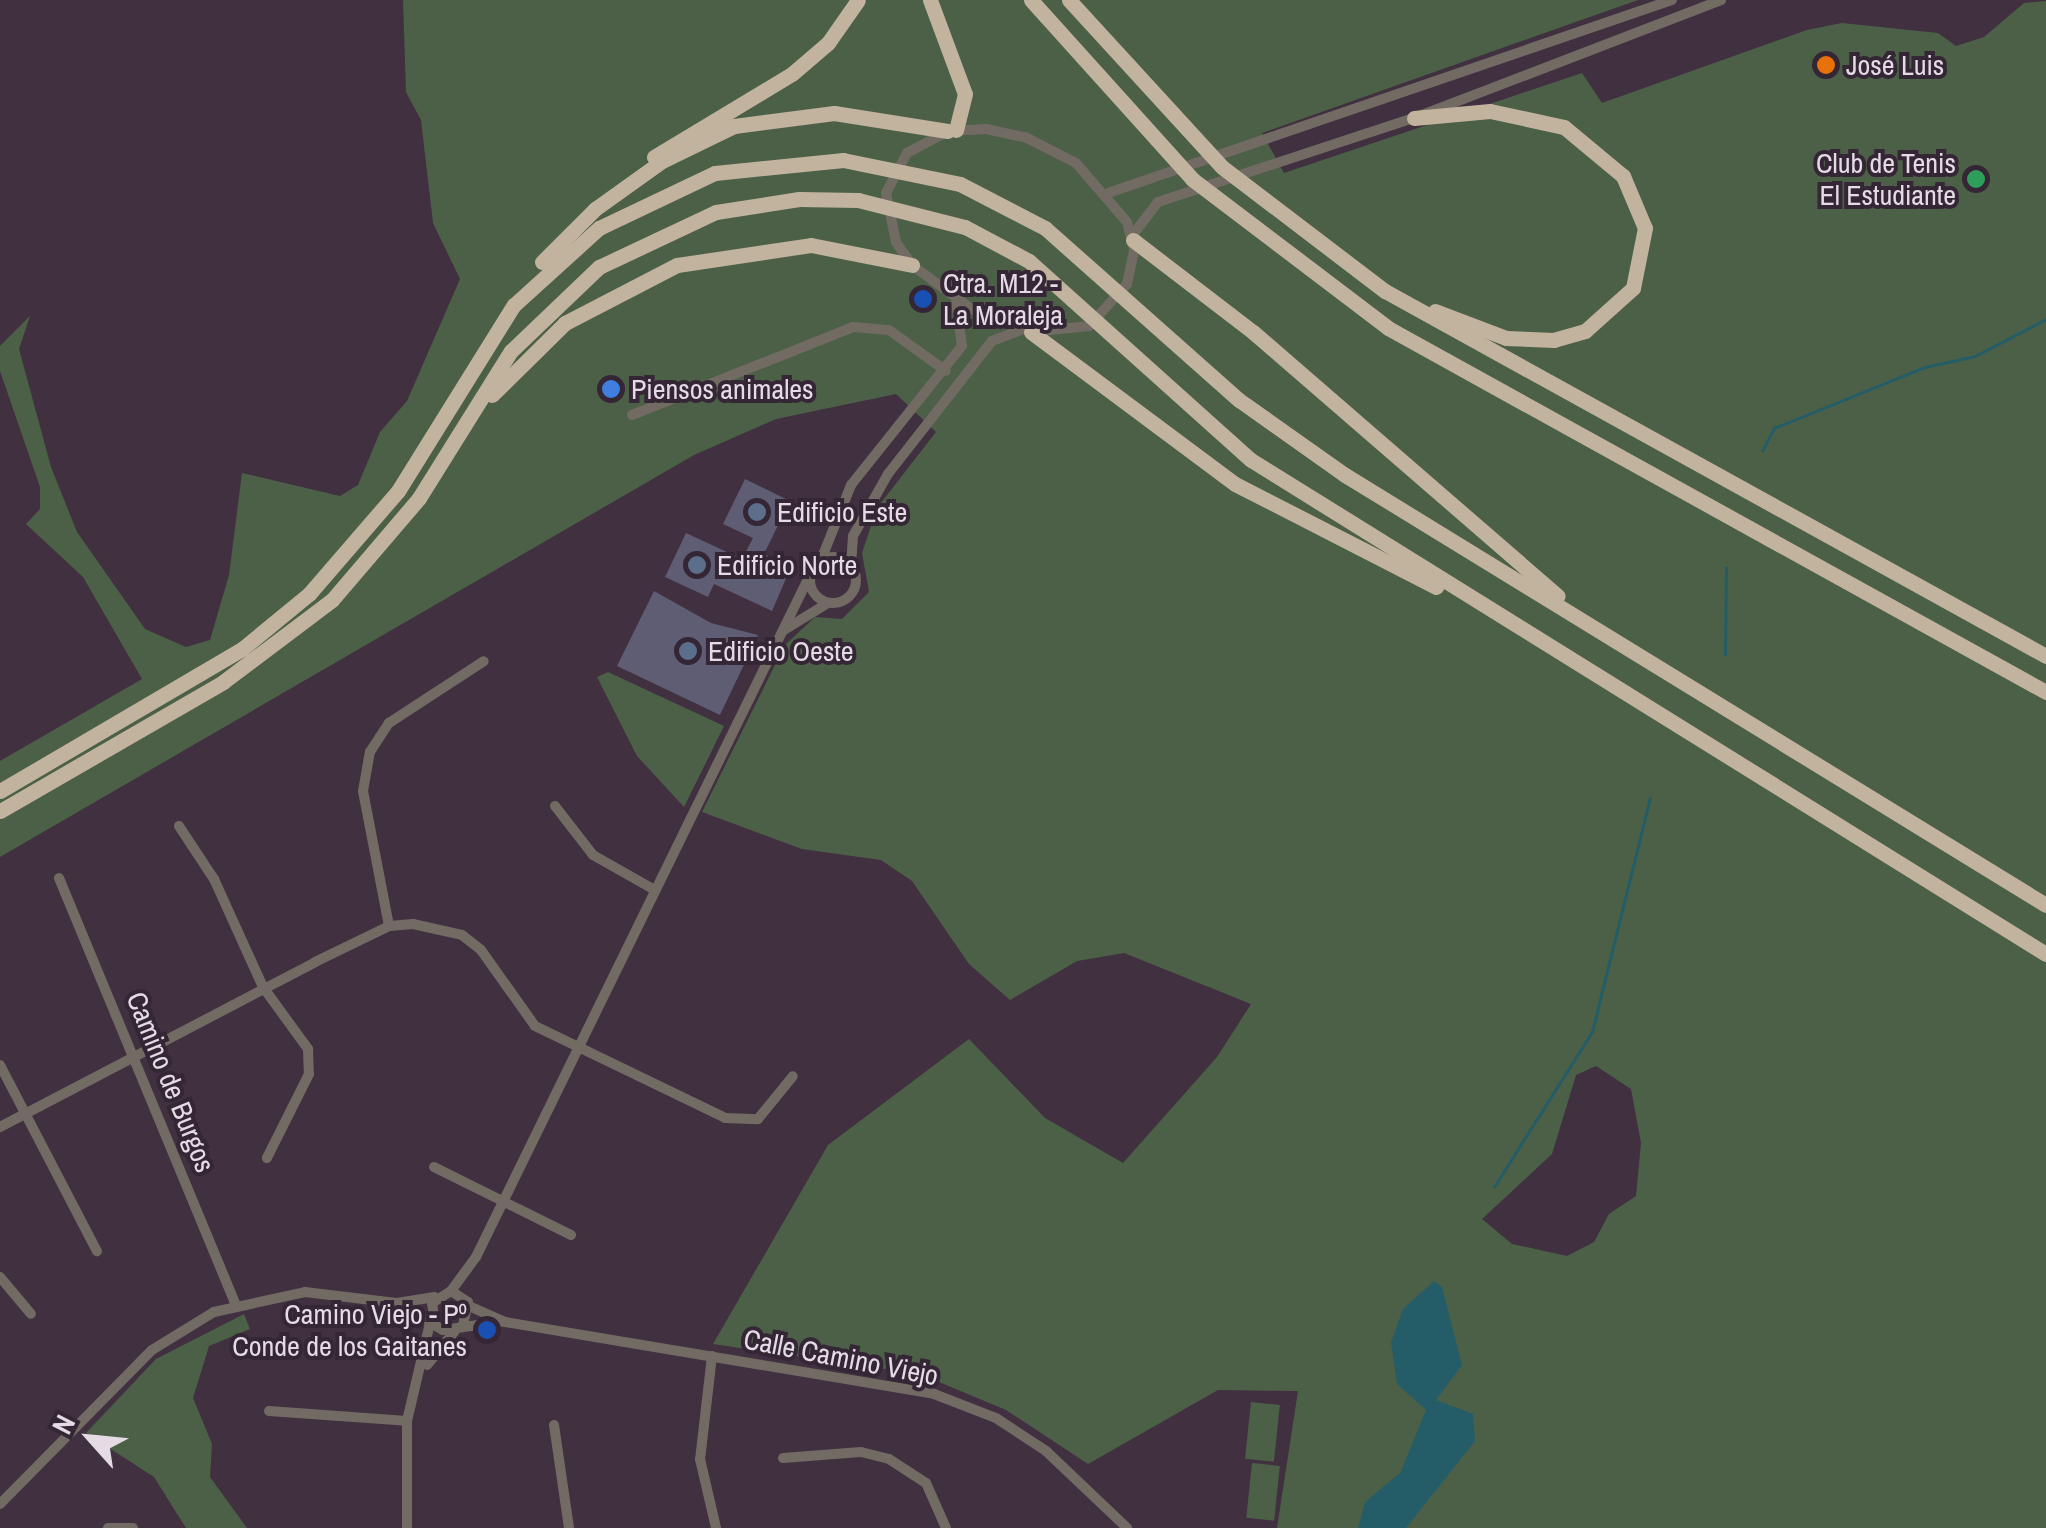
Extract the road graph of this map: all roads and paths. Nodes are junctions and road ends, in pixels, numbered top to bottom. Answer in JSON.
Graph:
{"nodes":[{"id":1,"x":858,"y":0,"type":"edge"},
{"id":2,"x":930,"y":0,"type":"edge"},
{"id":3,"x":1031,"y":0,"type":"edge"},
{"id":4,"x":1068,"y":0,"type":"edge"},
{"id":5,"x":1672,"y":0,"type":"edge"},
{"id":6,"x":1721,"y":0,"type":"edge"},
{"id":7,"x":1414,"y":118,"type":"junction"},
{"id":8,"x":952,"y":130,"type":"junction"},
{"id":9,"x":1222,"y":167,"type":"junction"},
{"id":10,"x":1108,"y":194,"type":"junction"},
{"id":11,"x":596,"y":209,"type":"junction"},
{"id":12,"x":1133,"y":242,"type":"junction"},
{"id":13,"x":912,"y":265,"type":"junction"},
{"id":14,"x":956,"y":301,"type":"junction"},
{"id":15,"x":514,"y":305,"type":"junction"},
{"id":16,"x":1026,"y":331,"type":"junction"},
{"id":17,"x":946,"y":371,"type":"junction"},
{"id":18,"x":471,"y":414,"type":"junction"},
{"id":19,"x":632,"y":415,"type":"dead end"},
{"id":20,"x":822,"y":560,"type":"junction"},
{"id":21,"x":850,"y":565,"type":"junction"},
{"id":22,"x":811,"y":573,"type":"junction"},
{"id":23,"x":828,"y":603,"type":"junction"},
{"id":24,"x":1477,"y":603,"type":"junction"},
{"id":25,"x":779,"y":634,"type":"junction"},
{"id":26,"x":1630,"y":647,"type":"junction"},
{"id":27,"x":2046,"y":656,"type":"edge"},
{"id":28,"x":484,"y":662,"type":"dead end"},
{"id":29,"x":2046,"y":692,"type":"edge"},
{"id":30,"x":0,"y":791,"type":"edge"},
{"id":31,"x":555,"y":806,"type":"dead end"},
{"id":32,"x":0,"y":811,"type":"edge"},
{"id":33,"x":178,"y":826,"type":"dead end"},
{"id":34,"x":59,"y":878,"type":"dead end"},
{"id":35,"x":653,"y":889,"type":"junction"},
{"id":36,"x":2046,"y":905,"type":"edge"},
{"id":37,"x":389,"y":926,"type":"junction"},
{"id":38,"x":2046,"y":954,"type":"edge"},
{"id":39,"x":264,"y":987,"type":"junction"},
{"id":40,"x":576,"y":1048,"type":"junction"},
{"id":41,"x":137,"y":1055,"type":"junction"},
{"id":42,"x":0,"y":1065,"type":"edge"},
{"id":43,"x":793,"y":1076,"type":"dead end"},
{"id":44,"x":24,"y":1110,"type":"junction"},
{"id":45,"x":0,"y":1127,"type":"edge"},
{"id":46,"x":266,"y":1158,"type":"dead end"},
{"id":47,"x":434,"y":1167,"type":"dead end"},
{"id":48,"x":502,"y":1200,"type":"junction"},
{"id":49,"x":570,"y":1234,"type":"dead end"},
{"id":50,"x":98,"y":1251,"type":"dead end"},
{"id":51,"x":476,"y":1257,"type":"junction"},
{"id":52,"x":0,"y":1276,"type":"edge"},
{"id":53,"x":452,"y":1290,"type":"junction"},
{"id":54,"x":435,"y":1297,"type":"junction"},
{"id":55,"x":396,"y":1303,"type":"junction"},
{"id":56,"x":469,"y":1304,"type":"junction"},
{"id":57,"x":236,"y":1305,"type":"junction"},
{"id":58,"x":31,"y":1314,"type":"dead end"},
{"id":59,"x":432,"y":1322,"type":"junction"},
{"id":60,"x":505,"y":1322,"type":"junction"},
{"id":61,"x":459,"y":1329,"type":"junction"},
{"id":62,"x":712,"y":1356,"type":"junction"},
{"id":63,"x":422,"y":1374,"type":"junction"},
{"id":64,"x":269,"y":1411,"type":"dead end"},
{"id":65,"x":407,"y":1420,"type":"junction"},
{"id":66,"x":554,"y":1425,"type":"dead end"},
{"id":67,"x":783,"y":1458,"type":"dead end"},
{"id":68,"x":0,"y":1504,"type":"edge"},
{"id":69,"x":108,"y":1528,"type":"edge"},
{"id":70,"x":132,"y":1528,"type":"edge"},
{"id":71,"x":407,"y":1528,"type":"edge"},
{"id":72,"x":569,"y":1528,"type":"edge"},
{"id":73,"x":716,"y":1528,"type":"edge"},
{"id":74,"x":946,"y":1528,"type":"edge"},
{"id":75,"x":1127,"y":1528,"type":"edge"}],
"edges":[{"from":1,"to":11,"type":"highway"},
{"from":2,"to":8,"type":"highway"},
{"from":3,"to":29,"type":"highway"},
{"from":4,"to":9,"type":"highway"},
{"from":5,"to":10,"type":"street"},
{"from":6,"to":7,"type":"street"},
{"from":7,"to":9,"type":"highway"},
{"from":7,"to":12,"type":"street"},
{"from":8,"to":10,"type":"street"},
{"from":8,"to":11,"type":"highway"},
{"from":8,"to":13,"type":"street"},
{"from":9,"to":27,"type":"highway"},
{"from":10,"to":12,"type":"street"},
{"from":11,"to":15,"type":"highway"},
{"from":12,"to":16,"type":"street"},
{"from":12,"to":26,"type":"highway"},
{"from":13,"to":14,"type":"street"},
{"from":13,"to":18,"type":"highway"},
{"from":14,"to":16,"type":"street"},
{"from":14,"to":17,"type":"street"},
{"from":15,"to":26,"type":"highway"},
{"from":15,"to":30,"type":"highway"},
{"from":16,"to":21,"type":"street"},
{"from":16,"to":24,"type":"highway"},
{"from":17,"to":19,"type":"street"},
{"from":17,"to":20,"type":"street"},
{"from":18,"to":24,"type":"highway"},
{"from":18,"to":32,"type":"highway"},
{"from":20,"to":21,"type":"street"},
{"from":20,"to":22,"type":"street"},
{"from":21,"to":23,"type":"street"},
{"from":22,"to":23,"type":"street"},
{"from":22,"to":25,"type":"street"},
{"from":23,"to":25,"type":"street"},
{"from":24,"to":38,"type":"highway"},
{"from":25,"to":35,"type":"street"},
{"from":26,"to":36,"type":"highway"},
{"from":28,"to":37,"type":"street"},
{"from":31,"to":35,"type":"street"},
{"from":33,"to":39,"type":"street"},
{"from":34,"to":41,"type":"street","name":"Camino de Burgos"},
{"from":35,"to":40,"type":"street"},
{"from":37,"to":39,"type":"street"},
{"from":37,"to":40,"type":"street"},
{"from":39,"to":41,"type":"street"},
{"from":39,"to":46,"type":"street"},
{"from":40,"to":43,"type":"street"},
{"from":40,"to":48,"type":"street"},
{"from":41,"to":44,"type":"street"},
{"from":41,"to":57,"type":"street","name":"Camino de Burgos"},
{"from":42,"to":44,"type":"street"},
{"from":44,"to":45,"type":"street"},
{"from":44,"to":50,"type":"street"},
{"from":47,"to":48,"type":"street"},
{"from":48,"to":49,"type":"street"},
{"from":48,"to":51,"type":"street"},
{"from":51,"to":53,"type":"street"},
{"from":51,"to":56,"type":"street"},
{"from":52,"to":58,"type":"street"},
{"from":53,"to":54,"type":"street"},
{"from":53,"to":56,"type":"street","name":"Calle Camino Viejo"},
{"from":54,"to":55,"type":"street"},
{"from":54,"to":59,"type":"street"},
{"from":55,"to":57,"type":"street"},
{"from":55,"to":59,"type":"street"},
{"from":56,"to":60,"type":"street","name":"Calle Camino Viejo"},
{"from":56,"to":61,"type":"street"},
{"from":57,"to":68,"type":"street"},
{"from":59,"to":61,"type":"street"},
{"from":59,"to":63,"type":"street"},
{"from":60,"to":61,"type":"street","name":"Calle Camino Viejo"},
{"from":60,"to":62,"type":"street","name":"Calle Camino Viejo"},
{"from":61,"to":63,"type":"street"},
{"from":62,"to":73,"type":"street"},
{"from":62,"to":75,"type":"street","name":"Calle Camino Viejo"},
{"from":63,"to":65,"type":"street"},
{"from":64,"to":65,"type":"street"},
{"from":65,"to":71,"type":"street"},
{"from":66,"to":72,"type":"street"},
{"from":67,"to":74,"type":"street"},
{"from":69,"to":70,"type":"street"}]}
